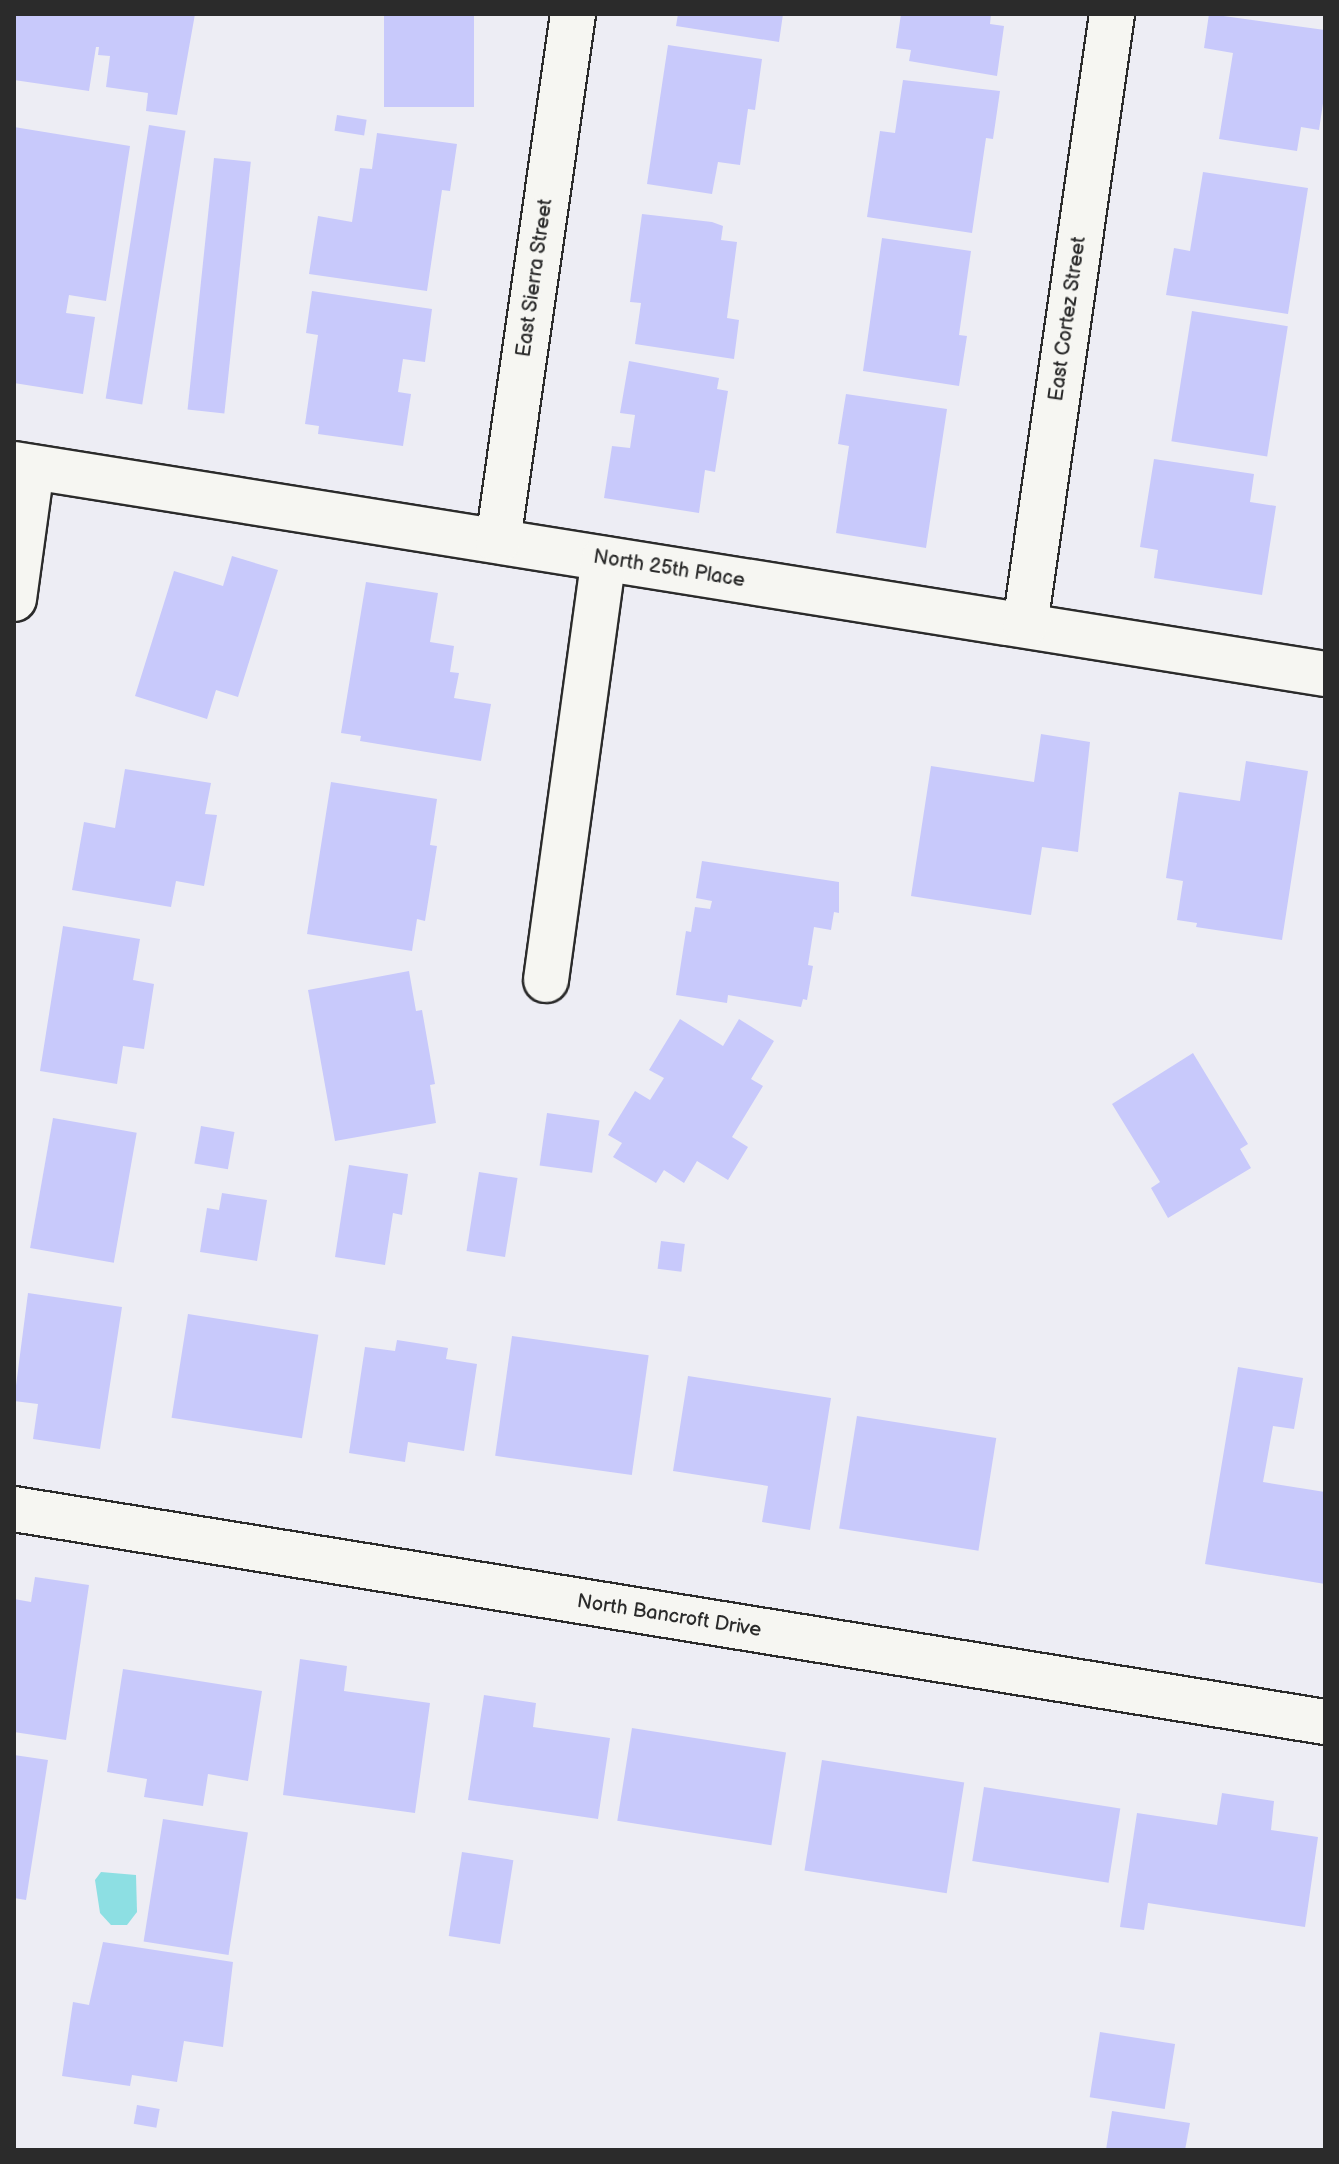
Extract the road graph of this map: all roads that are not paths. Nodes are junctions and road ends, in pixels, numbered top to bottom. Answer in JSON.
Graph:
{"nodes":[{"id":1,"x":573,"y":14,"type":"edge"},
{"id":2,"x":1112,"y":14,"type":"edge"},
{"id":3,"x":23,"y":465,"type":"edge"},
{"id":4,"x":498,"y":541,"type":"junction"},
{"id":5,"x":604,"y":559,"type":"junction"},
{"id":6,"x":14,"y":599,"type":"edge"},
{"id":7,"x":1025,"y":625,"type":"junction"},
{"id":8,"x":1325,"y":674,"type":"edge"},
{"id":9,"x":546,"y":980,"type":"dead end"},
{"id":10,"x":14,"y":1509,"type":"edge"},
{"id":11,"x":1325,"y":1722,"type":"edge"}],
"edges":[{"from":1,"to":4,"type":"street","name":"East Sierra Street"},
{"from":2,"to":7,"type":"street","name":"East Cortez Street"},
{"from":3,"to":4,"type":"street","name":"North 25th Place"},
{"from":3,"to":6,"type":"street"},
{"from":4,"to":5,"type":"street","name":"North 25th Place"},
{"from":5,"to":7,"type":"street","name":"North 25th Place"},
{"from":5,"to":9,"type":"street"},
{"from":7,"to":8,"type":"street","name":"North 25th Place"},
{"from":10,"to":11,"type":"street","name":"North Bancroft Drive"}]}
